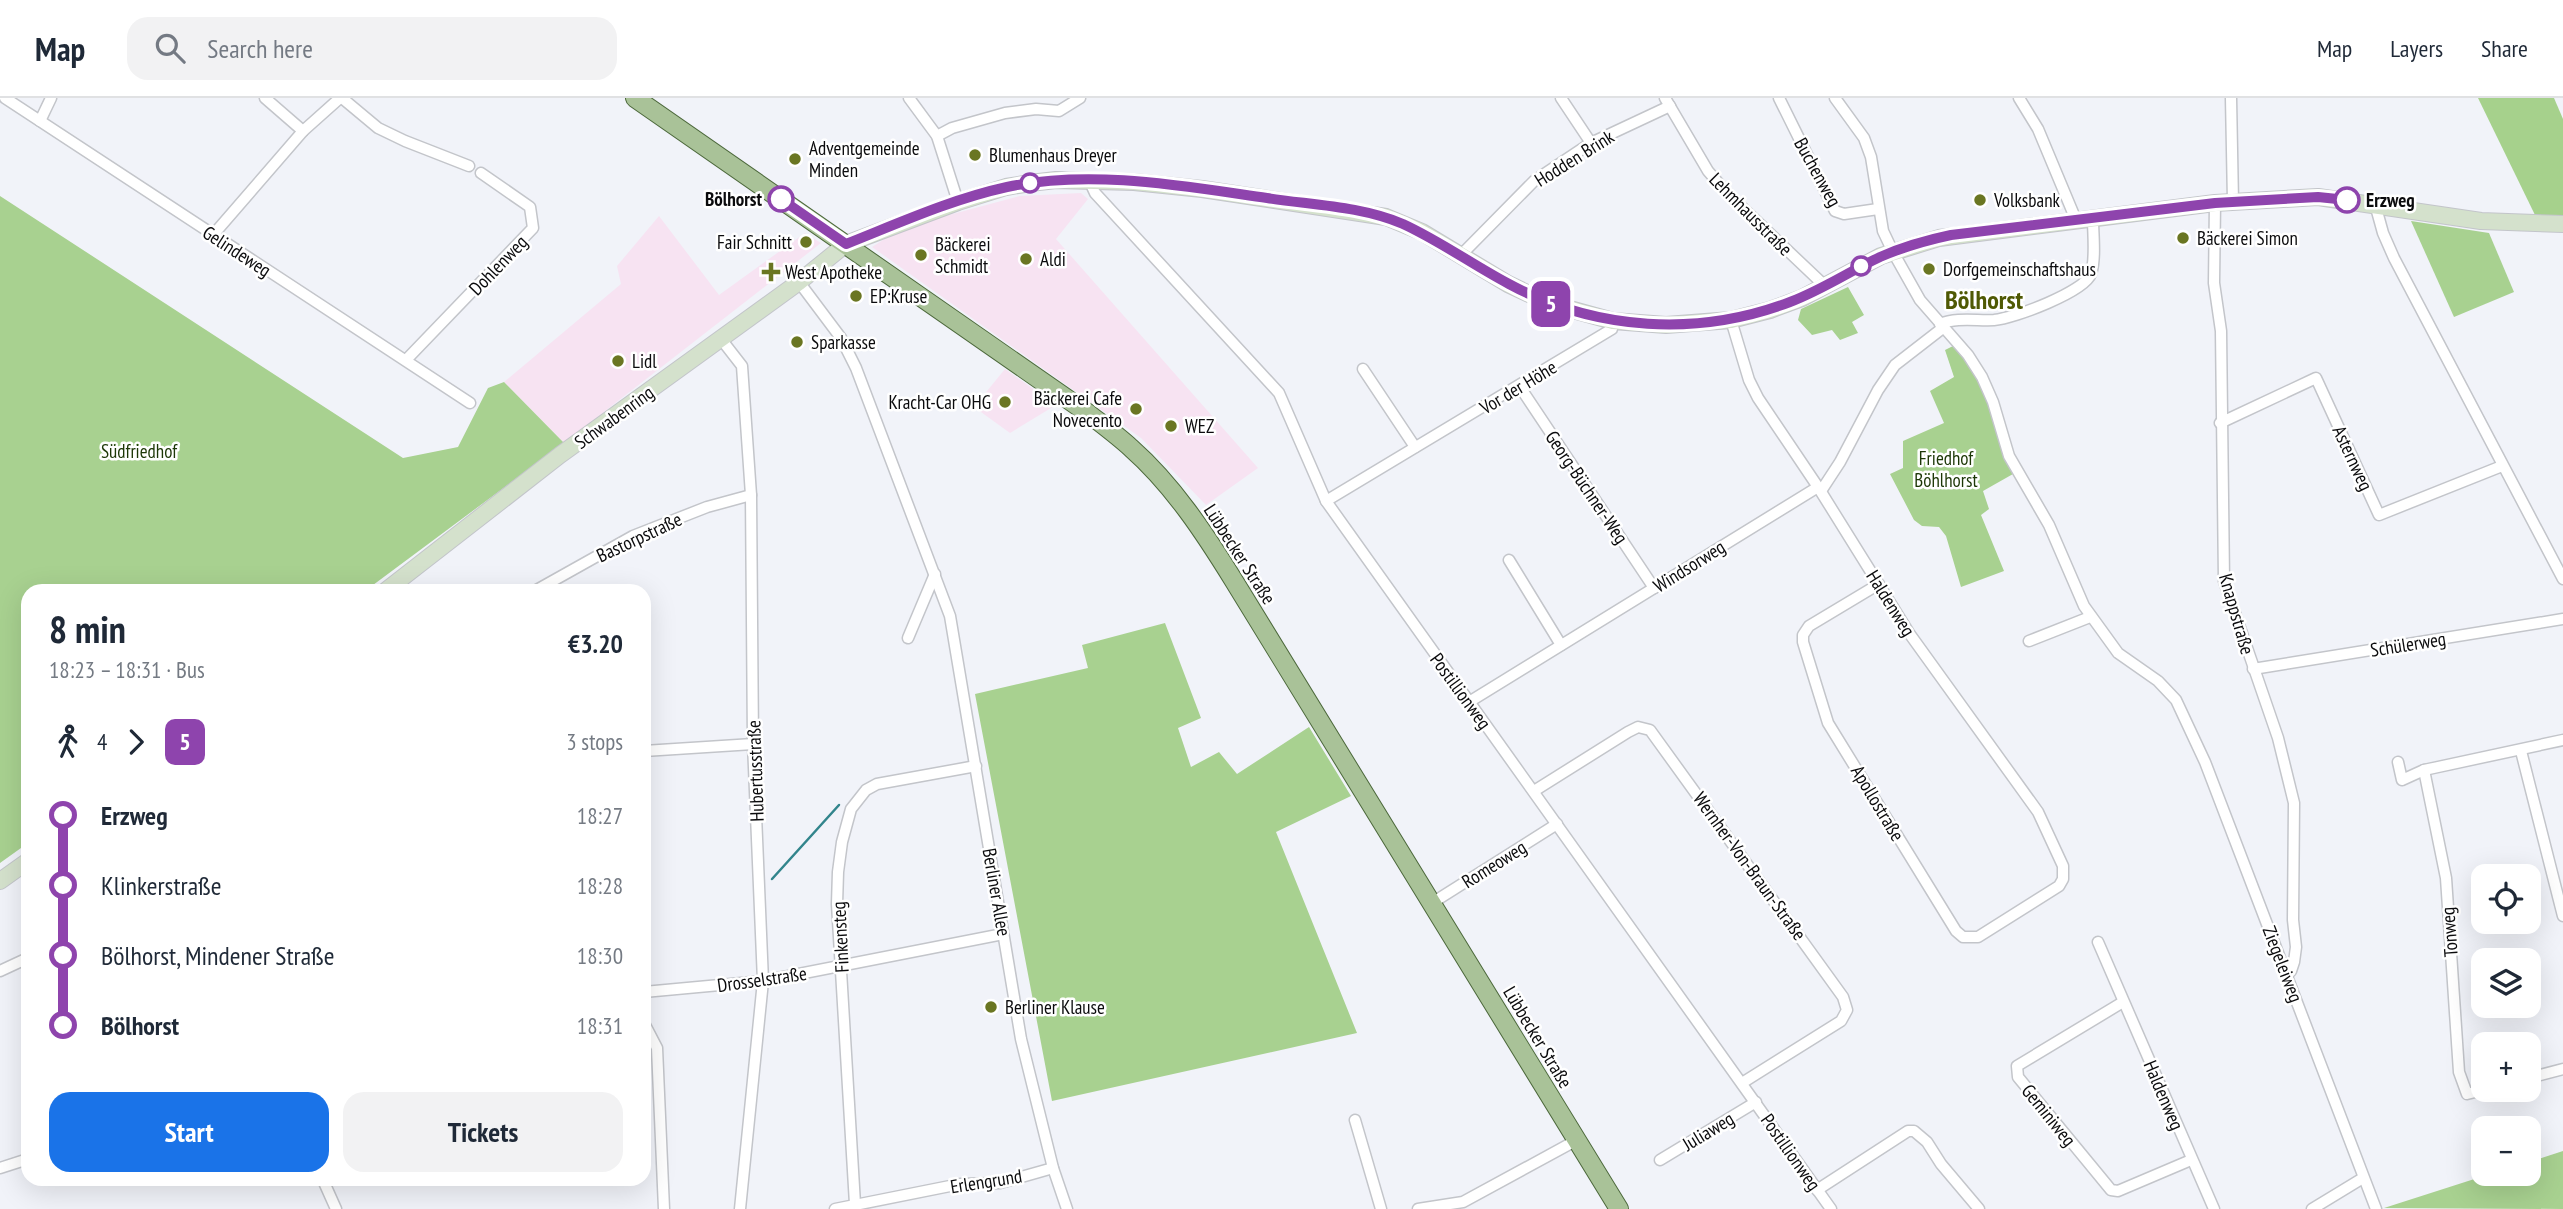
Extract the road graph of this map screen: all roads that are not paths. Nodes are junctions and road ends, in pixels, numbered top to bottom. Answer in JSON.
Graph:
{"nodes":[{"id":1,"x":5,"y":98,"type":"edge"},
{"id":2,"x":51,"y":98,"type":"edge"},
{"id":3,"x":265,"y":98,"type":"edge"},
{"id":4,"x":341,"y":98,"type":"edge"},
{"id":5,"x":635,"y":98,"type":"edge"},
{"id":6,"x":909,"y":98,"type":"edge"},
{"id":7,"x":1080,"y":98,"type":"edge"},
{"id":8,"x":1561,"y":98,"type":"edge"},
{"id":9,"x":1779,"y":98,"type":"edge"},
{"id":10,"x":1835,"y":98,"type":"edge"},
{"id":11,"x":2019,"y":98,"type":"edge"},
{"id":12,"x":2231,"y":98,"type":"edge"},
{"id":13,"x":1667,"y":102,"type":"edge"},
{"id":14,"x":1037,"y":104,"type":"edge"},
{"id":15,"x":40,"y":121,"type":"junction"},
{"id":16,"x":303,"y":131,"type":"junction"},
{"id":17,"x":937,"y":136,"type":"junction"},
{"id":18,"x":1591,"y":143,"type":"junction"},
{"id":19,"x":469,"y":166,"type":"dead end"},
{"id":20,"x":481,"y":173,"type":"dead end"},
{"id":21,"x":1089,"y":180,"type":"junction"},
{"id":22,"x":958,"y":202,"type":"junction"},
{"id":23,"x":2233,"y":202,"type":"junction"},
{"id":24,"x":2215,"y":203,"type":"junction"},
{"id":25,"x":2375,"y":204,"type":"junction"},
{"id":26,"x":1878,"y":209,"type":"junction"},
{"id":27,"x":2093,"y":219,"type":"junction"},
{"id":28,"x":2076,"y":220,"type":"junction"},
{"id":29,"x":2563,"y":224,"type":"edge"},
{"id":30,"x":213,"y":235,"type":"junction"},
{"id":31,"x":846,"y":244,"type":"junction"},
{"id":32,"x":1893,"y":252,"type":"junction"},
{"id":33,"x":1461,"y":256,"type":"junction"},
{"id":34,"x":799,"y":282,"type":"junction"},
{"id":35,"x":1825,"y":286,"type":"junction"},
{"id":36,"x":1731,"y":320,"type":"junction"},
{"id":37,"x":1614,"y":321,"type":"junction"},
{"id":38,"x":1942,"y":326,"type":"junction"},
{"id":39,"x":721,"y":339,"type":"junction"},
{"id":40,"x":406,"y":360,"type":"junction"},
{"id":41,"x":1363,"y":369,"type":"dead end"},
{"id":42,"x":1520,"y":387,"type":"junction"},
{"id":43,"x":470,"y":403,"type":"dead end"},
{"id":44,"x":2220,"y":423,"type":"junction"},
{"id":45,"x":1415,"y":447,"type":"junction"},
{"id":46,"x":2502,"y":466,"type":"junction"},
{"id":47,"x":1819,"y":489,"type":"junction"},
{"id":48,"x":751,"y":495,"type":"junction"},
{"id":49,"x":1326,"y":502,"type":"junction"},
{"id":50,"x":1509,"y":560,"type":"dead end"},
{"id":51,"x":935,"y":574,"type":"junction"},
{"id":52,"x":2563,"y":579,"type":"edge"},
{"id":53,"x":394,"y":584,"type":"edge"},
{"id":54,"x":547,"y":584,"type":"edge"},
{"id":55,"x":1879,"y":584,"type":"junction"},
{"id":56,"x":1654,"y":587,"type":"junction"},
{"id":57,"x":2090,"y":617,"type":"junction"},
{"id":58,"x":2563,"y":619,"type":"edge"},
{"id":59,"x":908,"y":638,"type":"dead end"},
{"id":60,"x":2029,"y":641,"type":"dead end"},
{"id":61,"x":1561,"y":645,"type":"junction"},
{"id":62,"x":2253,"y":668,"type":"junction"},
{"id":63,"x":1469,"y":702,"type":"junction"},
{"id":64,"x":2563,"y":740,"type":"edge"},
{"id":65,"x":753,"y":744,"type":"junction"},
{"id":66,"x":651,"y":751,"type":"edge"},
{"id":67,"x":2521,"y":751,"type":"junction"},
{"id":68,"x":2398,"y":762,"type":"dead end"},
{"id":69,"x":976,"y":766,"type":"junction"},
{"id":70,"x":2424,"y":771,"type":"junction"},
{"id":71,"x":1534,"y":791,"type":"junction"},
{"id":72,"x":1557,"y":824,"type":"junction"},
{"id":73,"x":21,"y":866,"type":"edge"},
{"id":74,"x":2063,"y":879,"type":"joint"},
{"id":75,"x":0,"y":881,"type":"edge"},
{"id":76,"x":1432,"y":903,"type":"junction"},
{"id":77,"x":2563,"y":916,"type":"edge"},
{"id":78,"x":1003,"y":933,"type":"junction"},
{"id":79,"x":2098,"y":943,"type":"dead end"},
{"id":80,"x":21,"y":961,"type":"edge"},
{"id":81,"x":841,"y":966,"type":"junction"},
{"id":82,"x":0,"y":971,"type":"edge"},
{"id":83,"x":2287,"y":975,"type":"junction"},
{"id":84,"x":762,"y":981,"type":"junction"},
{"id":85,"x":651,"y":991,"type":"edge"},
{"id":86,"x":2123,"y":1002,"type":"junction"},
{"id":87,"x":651,"y":1043,"type":"edge"},
{"id":88,"x":2563,"y":1069,"type":"edge"},
{"id":89,"x":2541,"y":1075,"type":"edge"},
{"id":90,"x":1742,"y":1083,"type":"junction"},
{"id":91,"x":2471,"y":1093,"type":"edge"},
{"id":92,"x":1756,"y":1102,"type":"junction"},
{"id":93,"x":1355,"y":1120,"type":"dead end"},
{"id":94,"x":1577,"y":1140,"type":"junction"},
{"id":95,"x":1660,"y":1160,"type":"dead end"},
{"id":96,"x":2191,"y":1160,"type":"junction"},
{"id":97,"x":21,"y":1161,"type":"edge"},
{"id":98,"x":0,"y":1168,"type":"edge"},
{"id":99,"x":1053,"y":1168,"type":"junction"},
{"id":100,"x":2363,"y":1178,"type":"junction"},
{"id":101,"x":326,"y":1186,"type":"edge"},
{"id":102,"x":1817,"y":1190,"type":"junction"},
{"id":103,"x":855,"y":1204,"type":"junction"},
{"id":104,"x":336,"y":1209,"type":"edge"},
{"id":105,"x":664,"y":1209,"type":"edge"},
{"id":106,"x":740,"y":1209,"type":"edge"},
{"id":107,"x":835,"y":1209,"type":"edge"},
{"id":108,"x":1068,"y":1209,"type":"edge"},
{"id":109,"x":1381,"y":1209,"type":"edge"},
{"id":110,"x":1418,"y":1209,"type":"edge"},
{"id":111,"x":1619,"y":1209,"type":"edge"},
{"id":112,"x":1831,"y":1209,"type":"edge"},
{"id":113,"x":1979,"y":1209,"type":"edge"},
{"id":114,"x":2214,"y":1209,"type":"edge"},
{"id":115,"x":2312,"y":1209,"type":"edge"},
{"id":116,"x":2376,"y":1209,"type":"edge"}],
"edges":[{"from":1,"to":15,"type":"street","name":"Gelindeweg"},
{"from":2,"to":15,"type":"street"},
{"from":3,"to":16,"type":"street"},
{"from":4,"to":16,"type":"street"},
{"from":4,"to":19,"type":"street"},
{"from":5,"to":31,"type":"main road","name":"Lübbecker Straße"},
{"from":6,"to":17,"type":"street"},
{"from":7,"to":14,"type":"street"},
{"from":8,"to":18,"type":"street"},
{"from":9,"to":26,"type":"street","name":"Buchenweg"},
{"from":10,"to":26,"type":"street","name":"Ziegeleiweg"},
{"from":11,"to":28,"type":"street"},
{"from":12,"to":23,"type":"street"},
{"from":13,"to":18,"type":"street","name":"Hodden Brink"},
{"from":13,"to":35,"type":"street","name":"Lehmhausstraße"},
{"from":14,"to":17,"type":"street"},
{"from":15,"to":30,"type":"street","name":"Gelindeweg"},
{"from":16,"to":30,"type":"street"},
{"from":17,"to":22,"type":"street"},
{"from":18,"to":33,"type":"street","name":"Hodden Brink"},
{"from":20,"to":40,"type":"street","name":"Dohlenweg"},
{"from":21,"to":22,"type":"street","name":"Schwabenring"},
{"from":21,"to":33,"type":"street","name":"Schwabenring"},
{"from":21,"to":49,"type":"street","name":"Postillionweg"},
{"from":22,"to":31,"type":"street","name":"Schwabenring"},
{"from":23,"to":24,"type":"street","name":"Schwabenring"},
{"from":23,"to":25,"type":"street","name":"Schwabenring"},
{"from":24,"to":27,"type":"street","name":"Schwabenring"},
{"from":24,"to":44,"type":"street","name":"Knappstraße"},
{"from":25,"to":29,"type":"street","name":"Schwabenring"},
{"from":25,"to":46,"type":"street"},
{"from":26,"to":32,"type":"street","name":"Ziegeleiweg"},
{"from":27,"to":28,"type":"street","name":"Schwabenring"},
{"from":27,"to":38,"type":"street"},
{"from":28,"to":32,"type":"street","name":"Schwabenring"},
{"from":30,"to":40,"type":"street","name":"Gelindeweg"},
{"from":31,"to":34,"type":"street","name":"Schwabenring"},
{"from":31,"to":76,"type":"main road","name":"Lübbecker Straße"},
{"from":32,"to":35,"type":"street","name":"Schwabenring"},
{"from":32,"to":38,"type":"street","name":"Ziegeleiweg"},
{"from":33,"to":37,"type":"street","name":"Schwabenring"},
{"from":34,"to":39,"type":"street","name":"Schwabenring"},
{"from":34,"to":51,"type":"street","name":"Berliner Allee"},
{"from":35,"to":36,"type":"street","name":"Schwabenring"},
{"from":36,"to":37,"type":"street","name":"Schwabenring"},
{"from":36,"to":47,"type":"street","name":"Haldenweg"},
{"from":37,"to":42,"type":"street","name":"Vor der Höhe"},
{"from":38,"to":47,"type":"street","name":"Windsorweg"},
{"from":38,"to":57,"type":"street","name":"Ziegeleiweg"},
{"from":39,"to":48,"type":"street","name":"Hubertusstraße"},
{"from":39,"to":53,"type":"street","name":"Schwabenring"},
{"from":40,"to":43,"type":"street","name":"Gelindeweg"},
{"from":41,"to":45,"type":"street"},
{"from":42,"to":45,"type":"street","name":"Vor der Höhe"},
{"from":42,"to":56,"type":"street","name":"Georg-Büchner-Weg"},
{"from":44,"to":46,"type":"street","name":"Asternweg"},
{"from":44,"to":62,"type":"street","name":"Knappstraße"},
{"from":45,"to":49,"type":"street","name":"Vor der Höhe"},
{"from":46,"to":52,"type":"street"},
{"from":47,"to":55,"type":"street","name":"Haldenweg"},
{"from":47,"to":56,"type":"street","name":"Windsorweg"},
{"from":48,"to":54,"type":"street","name":"Bastorpstraße"},
{"from":48,"to":65,"type":"street","name":"Hubertusstraße"},
{"from":49,"to":63,"type":"street","name":"Postillionweg"},
{"from":50,"to":61,"type":"street"},
{"from":51,"to":59,"type":"street"},
{"from":51,"to":69,"type":"street","name":"Berliner Allee"},
{"from":55,"to":74,"type":"street","name":"Haldenweg"},
{"from":55,"to":74,"type":"street","name":"Apollostraße"},
{"from":56,"to":61,"type":"street","name":"Windsorweg"},
{"from":57,"to":60,"type":"street"},
{"from":57,"to":83,"type":"street","name":"Ziegeleiweg"},
{"from":58,"to":62,"type":"street","name":"Schülerweg"},
{"from":61,"to":63,"type":"street","name":"Windsorweg"},
{"from":62,"to":83,"type":"street","name":"Knappstraße"},
{"from":63,"to":71,"type":"street","name":"Postillionweg"},
{"from":64,"to":67,"type":"street"},
{"from":65,"to":66,"type":"street"},
{"from":65,"to":84,"type":"street","name":"Hubertusstraße"},
{"from":67,"to":70,"type":"street"},
{"from":67,"to":77,"type":"street"},
{"from":68,"to":70,"type":"street"},
{"from":69,"to":78,"type":"street","name":"Berliner Allee"},
{"from":69,"to":81,"type":"street","name":"Finkensteg"},
{"from":70,"to":91,"type":"street","name":"Tonweg"},
{"from":71,"to":72,"type":"street","name":"Postillionweg"},
{"from":71,"to":90,"type":"street","name":"Wernher-Von-Braun-Straße"},
{"from":72,"to":76,"type":"street","name":"Romeoweg"},
{"from":72,"to":90,"type":"street","name":"Postillionweg"},
{"from":73,"to":75,"type":"street"},
{"from":76,"to":94,"type":"main road","name":"Lübbecker Straße"},
{"from":78,"to":81,"type":"street","name":"Drosselstraße"},
{"from":78,"to":99,"type":"street","name":"Berliner Allee"},
{"from":79,"to":86,"type":"street","name":"Haldenweg"},
{"from":80,"to":82,"type":"street"},
{"from":81,"to":84,"type":"street","name":"Drosselstraße"},
{"from":81,"to":103,"type":"street","name":"Finkensteg"},
{"from":83,"to":100,"type":"street","name":"Ziegeleiweg"},
{"from":84,"to":85,"type":"street","name":"Drosselstraße"},
{"from":84,"to":106,"type":"street","name":"Hubertusstraße"},
{"from":86,"to":96,"type":"street","name":"Haldenweg"},
{"from":86,"to":96,"type":"street","name":"Geminiweg"},
{"from":87,"to":105,"type":"street"},
{"from":88,"to":89,"type":"street"},
{"from":90,"to":92,"type":"street","name":"Postillionweg"},
{"from":92,"to":95,"type":"street","name":"Juliaweg"},
{"from":92,"to":102,"type":"street","name":"Postillionweg"},
{"from":93,"to":109,"type":"street"},
{"from":94,"to":110,"type":"street"},
{"from":94,"to":111,"type":"main road","name":"Lübbecker Straße"},
{"from":96,"to":114,"type":"street","name":"Haldenweg"},
{"from":97,"to":98,"type":"street"},
{"from":99,"to":103,"type":"street","name":"Erlengrund"},
{"from":99,"to":108,"type":"street","name":"Berliner Allee"},
{"from":100,"to":115,"type":"street"},
{"from":100,"to":116,"type":"street","name":"Ziegeleiweg"},
{"from":101,"to":104,"type":"street"},
{"from":102,"to":112,"type":"street","name":"Postillionweg"},
{"from":102,"to":113,"type":"street"},
{"from":103,"to":107,"type":"street","name":"Erlengrund"}]}
